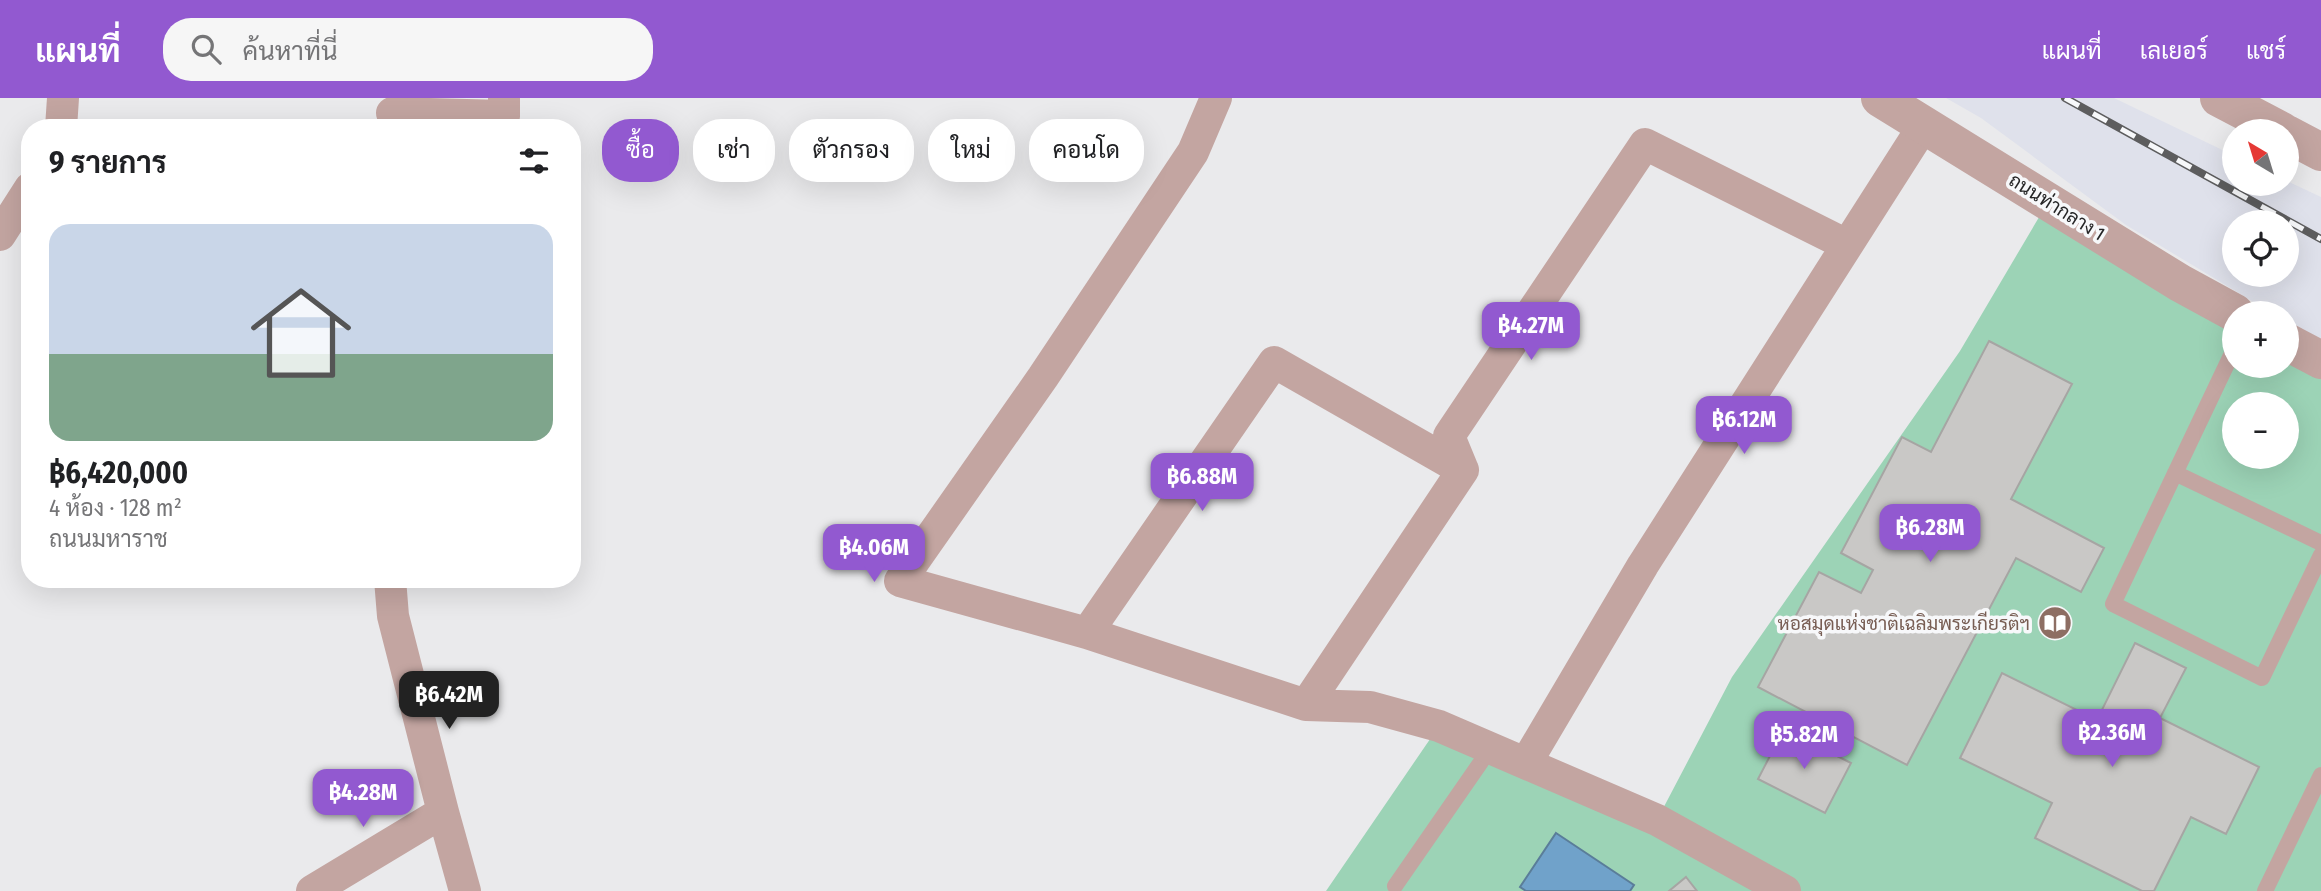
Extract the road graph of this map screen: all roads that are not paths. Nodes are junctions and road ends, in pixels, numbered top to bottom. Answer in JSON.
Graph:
{"nodes":[{"id":1,"x":63,"y":98,"type":"edge"},
{"id":2,"x":504,"y":98,"type":"edge"},
{"id":3,"x":1216,"y":98,"type":"edge"},
{"id":4,"x":1880,"y":98,"type":"edge"},
{"id":5,"x":2219,"y":98,"type":"edge"},
{"id":6,"x":392,"y":113,"type":"edge"},
{"id":7,"x":62,"y":119,"type":"edge"},
{"id":8,"x":2259,"y":119,"type":"edge"},
{"id":9,"x":1924,"y":125,"type":"junction"},
{"id":10,"x":2300,"y":141,"type":"edge"},
{"id":11,"x":2321,"y":152,"type":"edge"},
{"id":12,"x":21,"y":202,"type":"edge"},
{"id":13,"x":0,"y":235,"type":"edge"},
{"id":14,"x":1847,"y":245,"type":"junction"},
{"id":15,"x":2222,"y":306,"type":"edge"},
{"id":16,"x":2299,"y":348,"type":"edge"},
{"id":17,"x":2321,"y":360,"type":"edge"},
{"id":18,"x":2222,"y":375,"type":"edge"},
{"id":19,"x":1463,"y":470,"type":"junction"},
{"id":20,"x":2175,"y":473,"type":"junction"},
{"id":21,"x":2321,"y":543,"type":"edge"},
{"id":22,"x":2321,"y":555,"type":"edge"},
{"id":23,"x":391,"y":588,"type":"edge"},
{"id":24,"x":1087,"y":633,"type":"junction"},
{"id":25,"x":1306,"y":705,"type":"junction"},
{"id":26,"x":1489,"y":747,"type":"junction"},
{"id":27,"x":1526,"y":763,"type":"junction"},
{"id":28,"x":2321,"y":775,"type":"edge"},
{"id":29,"x":443,"y":812,"type":"junction"},
{"id":30,"x":1395,"y":886,"type":"dead end"},
{"id":31,"x":312,"y":891,"type":"edge"},
{"id":32,"x":465,"y":891,"type":"edge"},
{"id":33,"x":1785,"y":891,"type":"edge"},
{"id":34,"x":2265,"y":891,"type":"edge"}],
"edges":[{"from":1,"to":7,"type":"street"},
{"from":2,"to":6,"type":"street"},
{"from":3,"to":24,"type":"street"},
{"from":4,"to":9,"type":"street","name":"ถนนท่ากลาง 1"},
{"from":5,"to":8,"type":"street"},
{"from":9,"to":14,"type":"street"},
{"from":9,"to":15,"type":"street","name":"ถนนท่ากลาง 1"},
{"from":10,"to":11,"type":"street"},
{"from":12,"to":13,"type":"street"},
{"from":14,"to":19,"type":"street"},
{"from":14,"to":27,"type":"street"},
{"from":16,"to":17,"type":"street"},
{"from":18,"to":20,"type":"lane"},
{"from":19,"to":24,"type":"street"},
{"from":19,"to":25,"type":"street"},
{"from":20,"to":21,"type":"lane"},
{"from":20,"to":22,"type":"lane"},
{"from":23,"to":29,"type":"street"},
{"from":24,"to":25,"type":"street"},
{"from":25,"to":26,"type":"street"},
{"from":26,"to":27,"type":"street"},
{"from":26,"to":30,"type":"lane"},
{"from":27,"to":33,"type":"street"},
{"from":28,"to":34,"type":"lane"},
{"from":29,"to":31,"type":"street"},
{"from":29,"to":32,"type":"street"}]}
